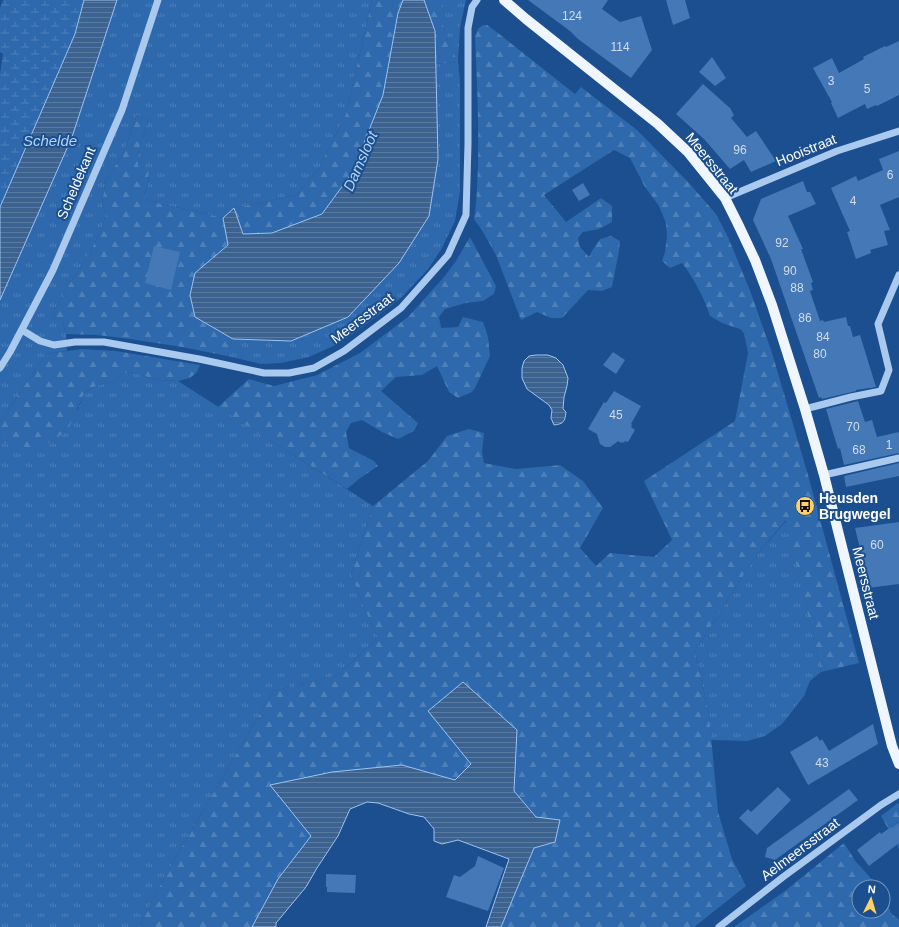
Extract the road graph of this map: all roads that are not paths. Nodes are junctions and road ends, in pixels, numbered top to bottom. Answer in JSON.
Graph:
{"nodes":[{"id":1,"x":158,"y":0,"type":"edge"},
{"id":2,"x":477,"y":0,"type":"edge"},
{"id":3,"x":504,"y":0,"type":"edge"},
{"id":4,"x":899,"y":131,"type":"edge"},
{"id":5,"x":724,"y":198,"type":"junction"},
{"id":6,"x":899,"y":275,"type":"edge"},
{"id":7,"x":22,"y":330,"type":"junction"},
{"id":8,"x":0,"y":368,"type":"edge"},
{"id":9,"x":805,"y":409,"type":"junction"},
{"id":10,"x":899,"y":458,"type":"edge"},
{"id":11,"x":824,"y":475,"type":"junction"},
{"id":12,"x":899,"y":764,"type":"edge"},
{"id":13,"x":899,"y":794,"type":"edge"},
{"id":14,"x":718,"y":927,"type":"edge"}],
"edges":[{"from":1,"to":7,"type":"street","name":"Scheldekant"},
{"from":2,"to":7,"type":"street","name":"Meersstraat"},
{"from":3,"to":5,"type":"main road","name":"Meersstraat"},
{"from":4,"to":5,"type":"street","name":"Hooistraat"},
{"from":5,"to":9,"type":"main road","name":"Meersstraat"},
{"from":6,"to":9,"type":"street"},
{"from":7,"to":8,"type":"street","name":"Scheldekant"},
{"from":9,"to":11,"type":"main road","name":"Meersstraat"},
{"from":10,"to":11,"type":"street"},
{"from":11,"to":12,"type":"main road","name":"Meersstraat"},
{"from":13,"to":14,"type":"street","name":"Aelmeersstraat"}]}
